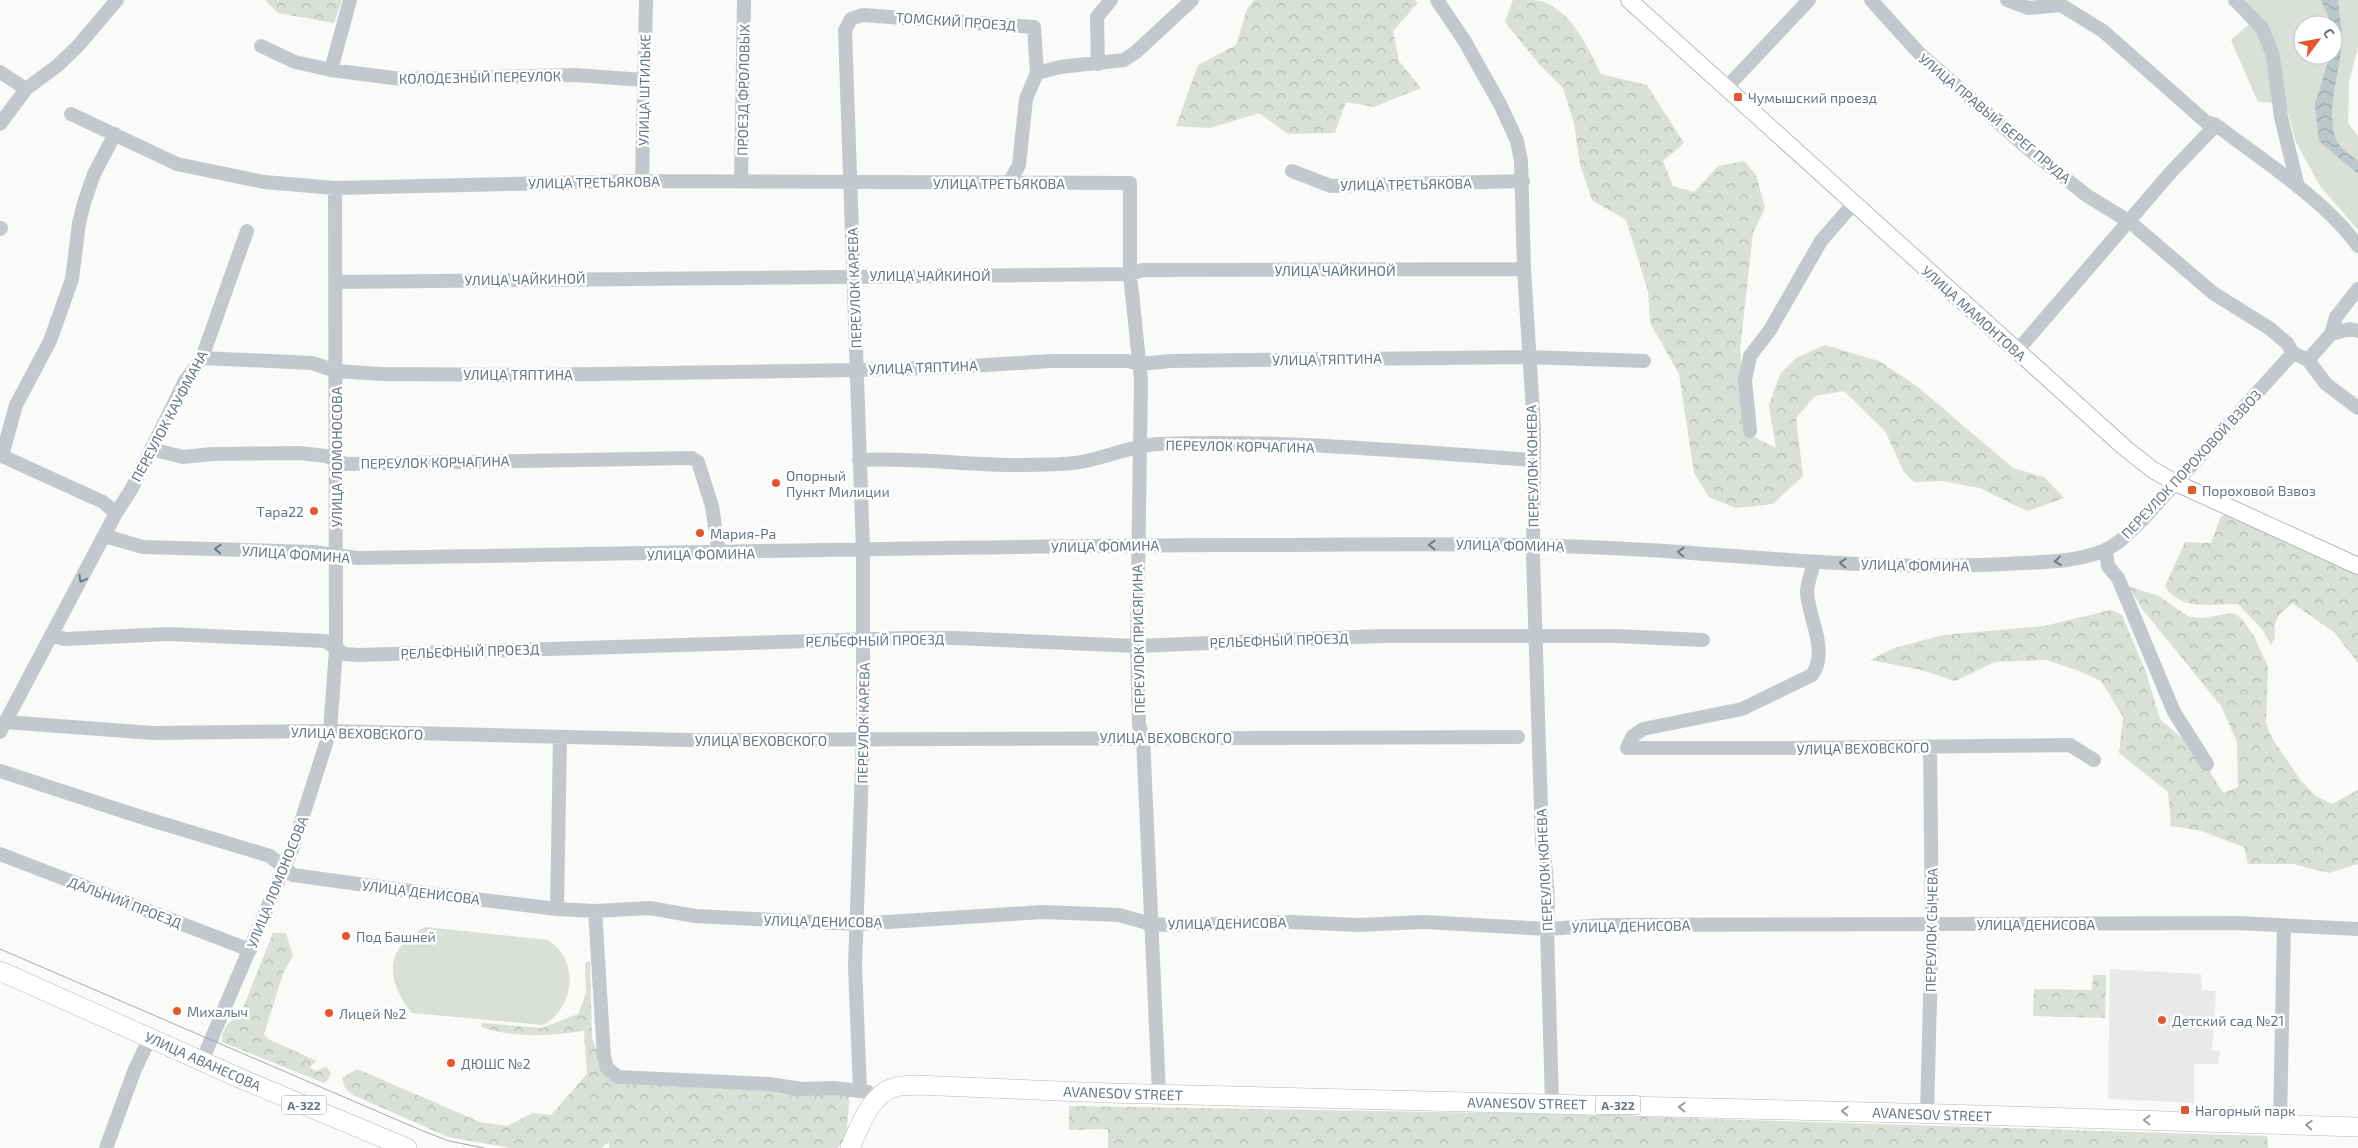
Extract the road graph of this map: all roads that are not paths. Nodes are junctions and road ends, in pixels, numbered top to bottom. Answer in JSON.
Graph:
{"nodes":[{"id":1,"x":117,"y":0,"type":"edge"},
{"id":2,"x":350,"y":0,"type":"edge"},
{"id":3,"x":646,"y":0,"type":"edge"},
{"id":4,"x":744,"y":0,"type":"edge"},
{"id":5,"x":1111,"y":0,"type":"edge"},
{"id":6,"x":1192,"y":0,"type":"edge"},
{"id":7,"x":1437,"y":0,"type":"edge"},
{"id":8,"x":1629,"y":0,"type":"edge"},
{"id":9,"x":1809,"y":0,"type":"edge"},
{"id":10,"x":1871,"y":0,"type":"edge"},
{"id":11,"x":2007,"y":0,"type":"edge"},
{"id":12,"x":2234,"y":0,"type":"edge"},
{"id":13,"x":2064,"y":2,"type":"edge"},
{"id":14,"x":862,"y":15,"type":"joint"},
{"id":15,"x":261,"y":46,"type":"dead end"},
{"id":16,"x":1098,"y":64,"type":"junction"},
{"id":17,"x":331,"y":70,"type":"junction"},
{"id":18,"x":0,"y":72,"type":"edge"},
{"id":19,"x":1037,"y":73,"type":"junction"},
{"id":20,"x":643,"y":80,"type":"junction"},
{"id":21,"x":1727,"y":87,"type":"junction"},
{"id":22,"x":26,"y":89,"type":"junction"},
{"id":23,"x":71,"y":114,"type":"dead end"},
{"id":24,"x":0,"y":124,"type":"edge"},
{"id":25,"x":2216,"y":126,"type":"junction"},
{"id":26,"x":115,"y":134,"type":"junction"},
{"id":27,"x":1292,"y":171,"type":"dead end"},
{"id":28,"x":642,"y":181,"type":"junction"},
{"id":29,"x":741,"y":181,"type":"junction"},
{"id":30,"x":1523,"y":181,"type":"junction"},
{"id":31,"x":849,"y":183,"type":"junction"},
{"id":32,"x":1009,"y":183,"type":"junction"},
{"id":33,"x":1130,"y":183,"type":"joint"},
{"id":34,"x":2298,"y":187,"type":"junction"},
{"id":35,"x":334,"y":188,"type":"junction"},
{"id":36,"x":1853,"y":204,"type":"junction"},
{"id":37,"x":2130,"y":222,"type":"junction"},
{"id":38,"x":247,"y":231,"type":"dead end"},
{"id":39,"x":2358,"y":246,"type":"edge"},
{"id":40,"x":1524,"y":269,"type":"junction"},
{"id":41,"x":1130,"y":274,"type":"junction"},
{"id":42,"x":855,"y":276,"type":"junction"},
{"id":43,"x":336,"y":282,"type":"junction"},
{"id":44,"x":2358,"y":289,"type":"edge"},
{"id":45,"x":2358,"y":331,"type":"edge"},
{"id":46,"x":2331,"y":334,"type":"junction"},
{"id":47,"x":2017,"y":351,"type":"junction"},
{"id":48,"x":2293,"y":353,"type":"junction"},
{"id":49,"x":1528,"y":357,"type":"junction"},
{"id":50,"x":202,"y":358,"type":"junction"},
{"id":51,"x":2308,"y":360,"type":"junction"},
{"id":52,"x":1644,"y":361,"type":"dead end"},
{"id":53,"x":1140,"y":364,"type":"junction"},
{"id":54,"x":857,"y":370,"type":"junction"},
{"id":55,"x":336,"y":371,"type":"junction"},
{"id":56,"x":2358,"y":408,"type":"edge"},
{"id":57,"x":1750,"y":432,"type":"dead end"},
{"id":58,"x":1140,"y":449,"type":"junction"},
{"id":59,"x":151,"y":450,"type":"junction"},
{"id":60,"x":1,"y":455,"type":"edge"},
{"id":61,"x":859,"y":460,"type":"junction"},
{"id":62,"x":1534,"y":460,"type":"junction"},
{"id":63,"x":335,"y":461,"type":"junction"},
{"id":64,"x":2176,"y":483,"type":"junction"},
{"id":65,"x":116,"y":513,"type":"junction"},
{"id":66,"x":105,"y":536,"type":"junction"},
{"id":67,"x":1533,"y":544,"type":"junction"},
{"id":68,"x":1138,"y":546,"type":"junction"},
{"id":69,"x":863,"y":550,"type":"junction"},
{"id":70,"x":2106,"y":550,"type":"junction"},
{"id":71,"x":719,"y":554,"type":"junction"},
{"id":72,"x":336,"y":556,"type":"junction"},
{"id":73,"x":1814,"y":562,"type":"junction"},
{"id":74,"x":2358,"y":566,"type":"edge"},
{"id":75,"x":51,"y":635,"type":"junction"},
{"id":76,"x":1536,"y":636,"type":"junction"},
{"id":77,"x":864,"y":639,"type":"junction"},
{"id":78,"x":1703,"y":640,"type":"dead end"},
{"id":79,"x":1137,"y":646,"type":"junction"},
{"id":80,"x":336,"y":650,"type":"junction"},
{"id":81,"x":3,"y":727,"type":"edge"},
{"id":82,"x":330,"y":731,"type":"junction"},
{"id":83,"x":1143,"y":737,"type":"junction"},
{"id":84,"x":1518,"y":737,"type":"dead end"},
{"id":85,"x":560,"y":738,"type":"junction"},
{"id":86,"x":863,"y":740,"type":"junction"},
{"id":87,"x":1930,"y":747,"type":"junction"},
{"id":88,"x":2094,"y":760,"type":"dead end"},
{"id":89,"x":2207,"y":764,"type":"dead end"},
{"id":90,"x":0,"y":770,"type":"edge"},
{"id":91,"x":0,"y":854,"type":"edge"},
{"id":92,"x":285,"y":867,"type":"junction"},
{"id":93,"x":557,"y":909,"type":"junction"},
{"id":94,"x":594,"y":911,"type":"junction"},
{"id":95,"x":857,"y":924,"type":"junction"},
{"id":96,"x":1151,"y":924,"type":"junction"},
{"id":97,"x":1932,"y":924,"type":"junction"},
{"id":98,"x":2284,"y":926,"type":"junction"},
{"id":99,"x":1548,"y":929,"type":"junction"},
{"id":100,"x":2358,"y":929,"type":"edge"},
{"id":101,"x":250,"y":950,"type":"junction"},
{"id":102,"x":0,"y":971,"type":"edge"},
{"id":103,"x":150,"y":1038,"type":"junction"},
{"id":104,"x":202,"y":1061,"type":"junction"},
{"id":105,"x":860,"y":1090,"type":"junction"},
{"id":106,"x":1159,"y":1094,"type":"junction"},
{"id":107,"x":880,"y":1095,"type":"junction"},
{"id":108,"x":1552,"y":1103,"type":"junction"},
{"id":109,"x":1927,"y":1114,"type":"junction"},
{"id":110,"x":2280,"y":1124,"type":"junction"},
{"id":111,"x":2358,"y":1128,"type":"edge"},
{"id":112,"x":858,"y":1129,"type":"junction"},
{"id":113,"x":106,"y":1148,"type":"edge"},
{"id":114,"x":407,"y":1148,"type":"edge"},
{"id":115,"x":850,"y":1148,"type":"edge"},
{"id":116,"x":855,"y":1148,"type":"edge"}],
"edges":[{"from":1,"to":22,"type":"street"},
{"from":2,"to":17,"type":"street"},
{"from":3,"to":20,"type":"street","name":"УЛИЦА ШТИЛЬКЕ"},
{"from":4,"to":29,"type":"street","name":"ПРОЕЗД ФРОЛОВЫХ"},
{"from":5,"to":16,"type":"street"},
{"from":6,"to":16,"type":"street"},
{"from":7,"to":30,"type":"street","name":"ПЕРЕУЛОК КОНЕВА"},
{"from":8,"to":21,"type":"main road","name":"УЛИЦА МАМОНТОВА"},
{"from":9,"to":21,"type":"street"},
{"from":10,"to":37,"type":"street","name":"УЛИЦА ПРАВЫЙ БЕРЕГ ПРУДА"},
{"from":11,"to":13,"type":"street"},
{"from":12,"to":34,"type":"street"},
{"from":13,"to":25,"type":"street"},
{"from":14,"to":19,"type":"street","name":"ТОМСКИЙ ПРОЕЗД"},
{"from":14,"to":31,"type":"street","name":"ПЕРЕУЛОК КАРЕВА"},
{"from":15,"to":17,"type":"street","name":"КОЛОДЕЗНЫЙ ПЕРЕУЛОК"},
{"from":16,"to":19,"type":"street"},
{"from":17,"to":20,"type":"street","name":"КОЛОДЕЗНЫЙ ПЕРЕУЛОК"},
{"from":18,"to":22,"type":"street"},
{"from":19,"to":32,"type":"street"},
{"from":20,"to":28,"type":"street","name":"УЛИЦА ШТИЛЬКЕ"},
{"from":21,"to":36,"type":"main road","name":"УЛИЦА МАМОНТОВА"},
{"from":22,"to":24,"type":"street"},
{"from":23,"to":26,"type":"street","name":"УЛИЦА ТРЕТЬЯКОВА"},
{"from":25,"to":34,"type":"street"},
{"from":25,"to":37,"type":"street"},
{"from":26,"to":35,"type":"street","name":"УЛИЦА ТРЕТЬЯКОВА"},
{"from":26,"to":60,"type":"street"},
{"from":27,"to":30,"type":"street","name":"УЛИЦА ТРЕТЬЯКОВА"},
{"from":28,"to":29,"type":"street","name":"УЛИЦА ТРЕТЬЯКОВА"},
{"from":28,"to":35,"type":"street","name":"УЛИЦА ТРЕТЬЯКОВА"},
{"from":29,"to":31,"type":"street","name":"УЛИЦА ТРЕТЬЯКОВА"},
{"from":30,"to":40,"type":"street","name":"ПЕРЕУЛОК КОНЕВА"},
{"from":31,"to":32,"type":"street","name":"УЛИЦА ТРЕТЬЯКОВА"},
{"from":31,"to":42,"type":"street","name":"ПЕРЕУЛОК КАРЕВА"},
{"from":32,"to":33,"type":"street","name":"УЛИЦА ТРЕТЬЯКОВА"},
{"from":33,"to":41,"type":"street","name":"ПЕРЕУЛОК ПРИСЯГИНА"},
{"from":34,"to":39,"type":"street"},
{"from":35,"to":43,"type":"street","name":"УЛИЦА ЛОМОНОСОВА"},
{"from":36,"to":47,"type":"main road","name":"УЛИЦА МАМОНТОВА"},
{"from":36,"to":57,"type":"street"},
{"from":37,"to":47,"type":"street"},
{"from":37,"to":48,"type":"street","name":"УЛИЦА ПРАВЫЙ БЕРЕГ ПРУДА"},
{"from":38,"to":50,"type":"street","name":"ПЕРЕУЛОК КАУФМАНА"},
{"from":40,"to":41,"type":"street","name":"УЛИЦА ЧАЙКИНОЙ"},
{"from":40,"to":49,"type":"street","name":"ПЕРЕУЛОК КОНЕВА"},
{"from":41,"to":42,"type":"street","name":"УЛИЦА ЧАЙКИНОЙ"},
{"from":41,"to":53,"type":"street","name":"ПЕРЕУЛОК ПРИСЯГИНА"},
{"from":42,"to":43,"type":"street","name":"УЛИЦА ЧАЙКИНОЙ"},
{"from":42,"to":54,"type":"street","name":"ПЕРЕУЛОК КАРЕВА"},
{"from":43,"to":55,"type":"street","name":"УЛИЦА ЛОМОНОСОВА"},
{"from":44,"to":46,"type":"street"},
{"from":45,"to":46,"type":"street"},
{"from":46,"to":51,"type":"street"},
{"from":47,"to":64,"type":"main road","name":"УЛИЦА МАМОНТОВА"},
{"from":48,"to":51,"type":"street","name":"УЛИЦА ПРАВЫЙ БЕРЕГ ПРУДА"},
{"from":48,"to":64,"type":"street","name":"ПЕРЕУЛОК ПОРОХОВОЙ ВЗВОЗ"},
{"from":49,"to":52,"type":"street","name":"УЛИЦА ТЯПТИНА"},
{"from":49,"to":53,"type":"street","name":"УЛИЦА ТЯПТИНА"},
{"from":49,"to":62,"type":"street","name":"ПЕРЕУЛОК КОНЕВА"},
{"from":50,"to":55,"type":"street","name":"УЛИЦА ТЯПТИНА"},
{"from":50,"to":59,"type":"street","name":"ПЕРЕУЛОК КАУФМАНА"},
{"from":51,"to":56,"type":"street","name":"УЛИЦА ПРАВЫЙ БЕРЕГ ПРУДА"},
{"from":53,"to":54,"type":"street","name":"УЛИЦА ТЯПТИНА"},
{"from":53,"to":58,"type":"street","name":"ПЕРЕУЛОК ПРИСЯГИНА"},
{"from":54,"to":55,"type":"street","name":"УЛИЦА ТЯПТИНА"},
{"from":54,"to":61,"type":"street","name":"ПЕРЕУЛОК КАРЕВА"},
{"from":55,"to":63,"type":"street","name":"УЛИЦА ЛОМОНОСОВА"},
{"from":58,"to":61,"type":"street","name":"ПЕРЕУЛОК КОРЧАГИНА"},
{"from":58,"to":62,"type":"street","name":"ПЕРЕУЛОК КОРЧАГИНА"},
{"from":58,"to":68,"type":"street","name":"ПЕРЕУЛОК ПРИСЯГИНА"},
{"from":59,"to":63,"type":"street","name":"ПЕРЕУЛОК КОРЧАГИНА"},
{"from":59,"to":65,"type":"street","name":"ПЕРЕУЛОК КАУФМАНА"},
{"from":60,"to":65,"type":"street"},
{"from":61,"to":69,"type":"street","name":"ПЕРЕУЛОК КАРЕВА"},
{"from":62,"to":67,"type":"street","name":"ПЕРЕУЛОК КОНЕВА"},
{"from":63,"to":71,"type":"street","name":"ПЕРЕУЛОК КОРЧАГИНА"},
{"from":63,"to":72,"type":"street","name":"УЛИЦА ЛОМОНОСОВА"},
{"from":64,"to":70,"type":"street","name":"ПЕРЕУЛОК ПОРОХОВОЙ ВЗВОЗ"},
{"from":64,"to":74,"type":"main road","name":"УЛИЦА МАМОНТОВА"},
{"from":65,"to":66,"type":"street","name":"ПЕРЕУЛОК КАУФМАНА"},
{"from":72,"to":66,"type":"street","name":"УЛИЦА ФОМИНА","one_way":true},
{"from":66,"to":75,"type":"street","name":"ПЕРЕУЛОК КАУФМАНА","one_way":true},
{"from":67,"to":68,"type":"street","name":"УЛИЦА ФОМИНА","one_way":true},
{"from":73,"to":67,"type":"street","name":"УЛИЦА ФОМИНА","one_way":true},
{"from":67,"to":76,"type":"street","name":"ПЕРЕУЛОК КОНЕВА"},
{"from":68,"to":69,"type":"street","name":"УЛИЦА ФОМИНА"},
{"from":68,"to":79,"type":"street","name":"ПЕРЕУЛОК ПРИСЯГИНА"},
{"from":69,"to":71,"type":"street","name":"УЛИЦА ФОМИНА"},
{"from":69,"to":77,"type":"street","name":"ПЕРЕУЛОК КАРЕВА"},
{"from":70,"to":73,"type":"street","name":"УЛИЦА ФОМИНА","one_way":true},
{"from":70,"to":89,"type":"street"},
{"from":71,"to":72,"type":"street","name":"УЛИЦА ФОМИНА"},
{"from":72,"to":80,"type":"street","name":"УЛИЦА ЛОМОНОСОВА"},
{"from":73,"to":87,"type":"street","name":"УЛИЦА ВЕХОВСКОГО"},
{"from":75,"to":80,"type":"street","name":"РЕЛЬЕФНЫЙ ПРОЕЗД"},
{"from":75,"to":81,"type":"street","name":"ПЕРЕУЛОК КАУФМАНА"},
{"from":76,"to":78,"type":"street","name":"РЕЛЬЕФНЫЙ ПРОЕЗД"},
{"from":76,"to":79,"type":"street","name":"РЕЛЬЕФНЫЙ ПРОЕЗД"},
{"from":76,"to":99,"type":"street","name":"ПЕРЕУЛОК КОНЕВА"},
{"from":77,"to":79,"type":"street","name":"РЕЛЬЕФНЫЙ ПРОЕЗД"},
{"from":77,"to":80,"type":"street","name":"РЕЛЬЕФНЫЙ ПРОЕЗД"},
{"from":77,"to":86,"type":"street","name":"ПЕРЕУЛОК КАРЕВА"},
{"from":79,"to":83,"type":"street","name":"ПЕРЕУЛОК ПРИСЯГИНА"},
{"from":80,"to":82,"type":"street","name":"УЛИЦА ЛОМОНОСОВА"},
{"from":81,"to":82,"type":"street","name":"УЛИЦА ВЕХОВСКОГО"},
{"from":82,"to":85,"type":"street","name":"УЛИЦА ВЕХОВСКОГО"},
{"from":82,"to":92,"type":"street","name":"УЛИЦА ЛОМОНОСОВА"},
{"from":83,"to":84,"type":"street","name":"УЛИЦА ВЕХОВСКОГО"},
{"from":83,"to":86,"type":"street","name":"УЛИЦА ВЕХОВСКОГО"},
{"from":83,"to":96,"type":"street","name":"ПЕРЕУЛОК ПРИСЯГИНА"},
{"from":85,"to":86,"type":"street","name":"УЛИЦА ВЕХОВСКОГО"},
{"from":85,"to":93,"type":"street"},
{"from":86,"to":95,"type":"street","name":"ПЕРЕУЛОК КАРЕВА"},
{"from":87,"to":88,"type":"street","name":"УЛИЦА ВЕХОВСКОГО"},
{"from":87,"to":97,"type":"street","name":"ПЕРЕУЛОК СЫЧЕВА"},
{"from":90,"to":92,"type":"street","name":"УЛИЦА ДЕНИСОВА"},
{"from":91,"to":101,"type":"street","name":"ДАЛЬНИЙ ПРОЕЗД"},
{"from":92,"to":93,"type":"street","name":"УЛИЦА ДЕНИСОВА"},
{"from":92,"to":101,"type":"street","name":"УЛИЦА ЛОМОНОСОВА"},
{"from":93,"to":94,"type":"street","name":"УЛИЦА ДЕНИСОВА"},
{"from":94,"to":95,"type":"street","name":"УЛИЦА ДЕНИСОВА"},
{"from":94,"to":105,"type":"street"},
{"from":95,"to":96,"type":"street","name":"УЛИЦА ДЕНИСОВА"},
{"from":95,"to":105,"type":"street","name":"ПЕРЕУЛОК КАРЕВА"},
{"from":96,"to":99,"type":"street","name":"УЛИЦА ДЕНИСОВА"},
{"from":96,"to":106,"type":"street","name":"ПЕРЕУЛОК ПРИСЯГИНА"},
{"from":97,"to":98,"type":"street","name":"УЛИЦА ДЕНИСОВА"},
{"from":97,"to":99,"type":"street","name":"УЛИЦА ДЕНИСОВА"},
{"from":97,"to":109,"type":"street","name":"ПЕРЕУЛОК СЫЧЕВА"},
{"from":98,"to":100,"type":"street","name":"УЛИЦА ДЕНИСОВА"},
{"from":98,"to":110,"type":"street"},
{"from":99,"to":108,"type":"street","name":"ПЕРЕУЛОК КОНЕВА"},
{"from":101,"to":104,"type":"street","name":"УЛИЦА ЛОМОНОСОВА"},
{"from":102,"to":103,"type":"highway","name":"УЛИЦА АВАНЕСОВА","number":"А-322"},
{"from":103,"to":104,"type":"highway","name":"УЛИЦА АВАНЕСОВА","number":"А-322"},
{"from":103,"to":113,"type":"street"},
{"from":104,"to":114,"type":"highway","name":"УЛИЦА АВАНЕСОВА","number":"А-322"},
{"from":105,"to":107,"type":"street"},
{"from":106,"to":107,"type":"highway","name":"AVANESOV STREET","number":"А-322"},
{"from":106,"to":108,"type":"highway","name":"AVANESOV STREET","number":"А-322"},
{"from":107,"to":112,"type":"highway"},
{"from":109,"to":108,"type":"highway","name":"AVANESOV STREET","number":"А-322","one_way":true},
{"from":110,"to":109,"type":"highway","name":"AVANESOV STREET","number":"А-322","one_way":true},
{"from":111,"to":110,"type":"highway","name":"AVANESOV STREET","number":"А-322","one_way":true},
{"from":112,"to":115,"type":"highway"},
{"from":112,"to":116,"type":"street"}]}
